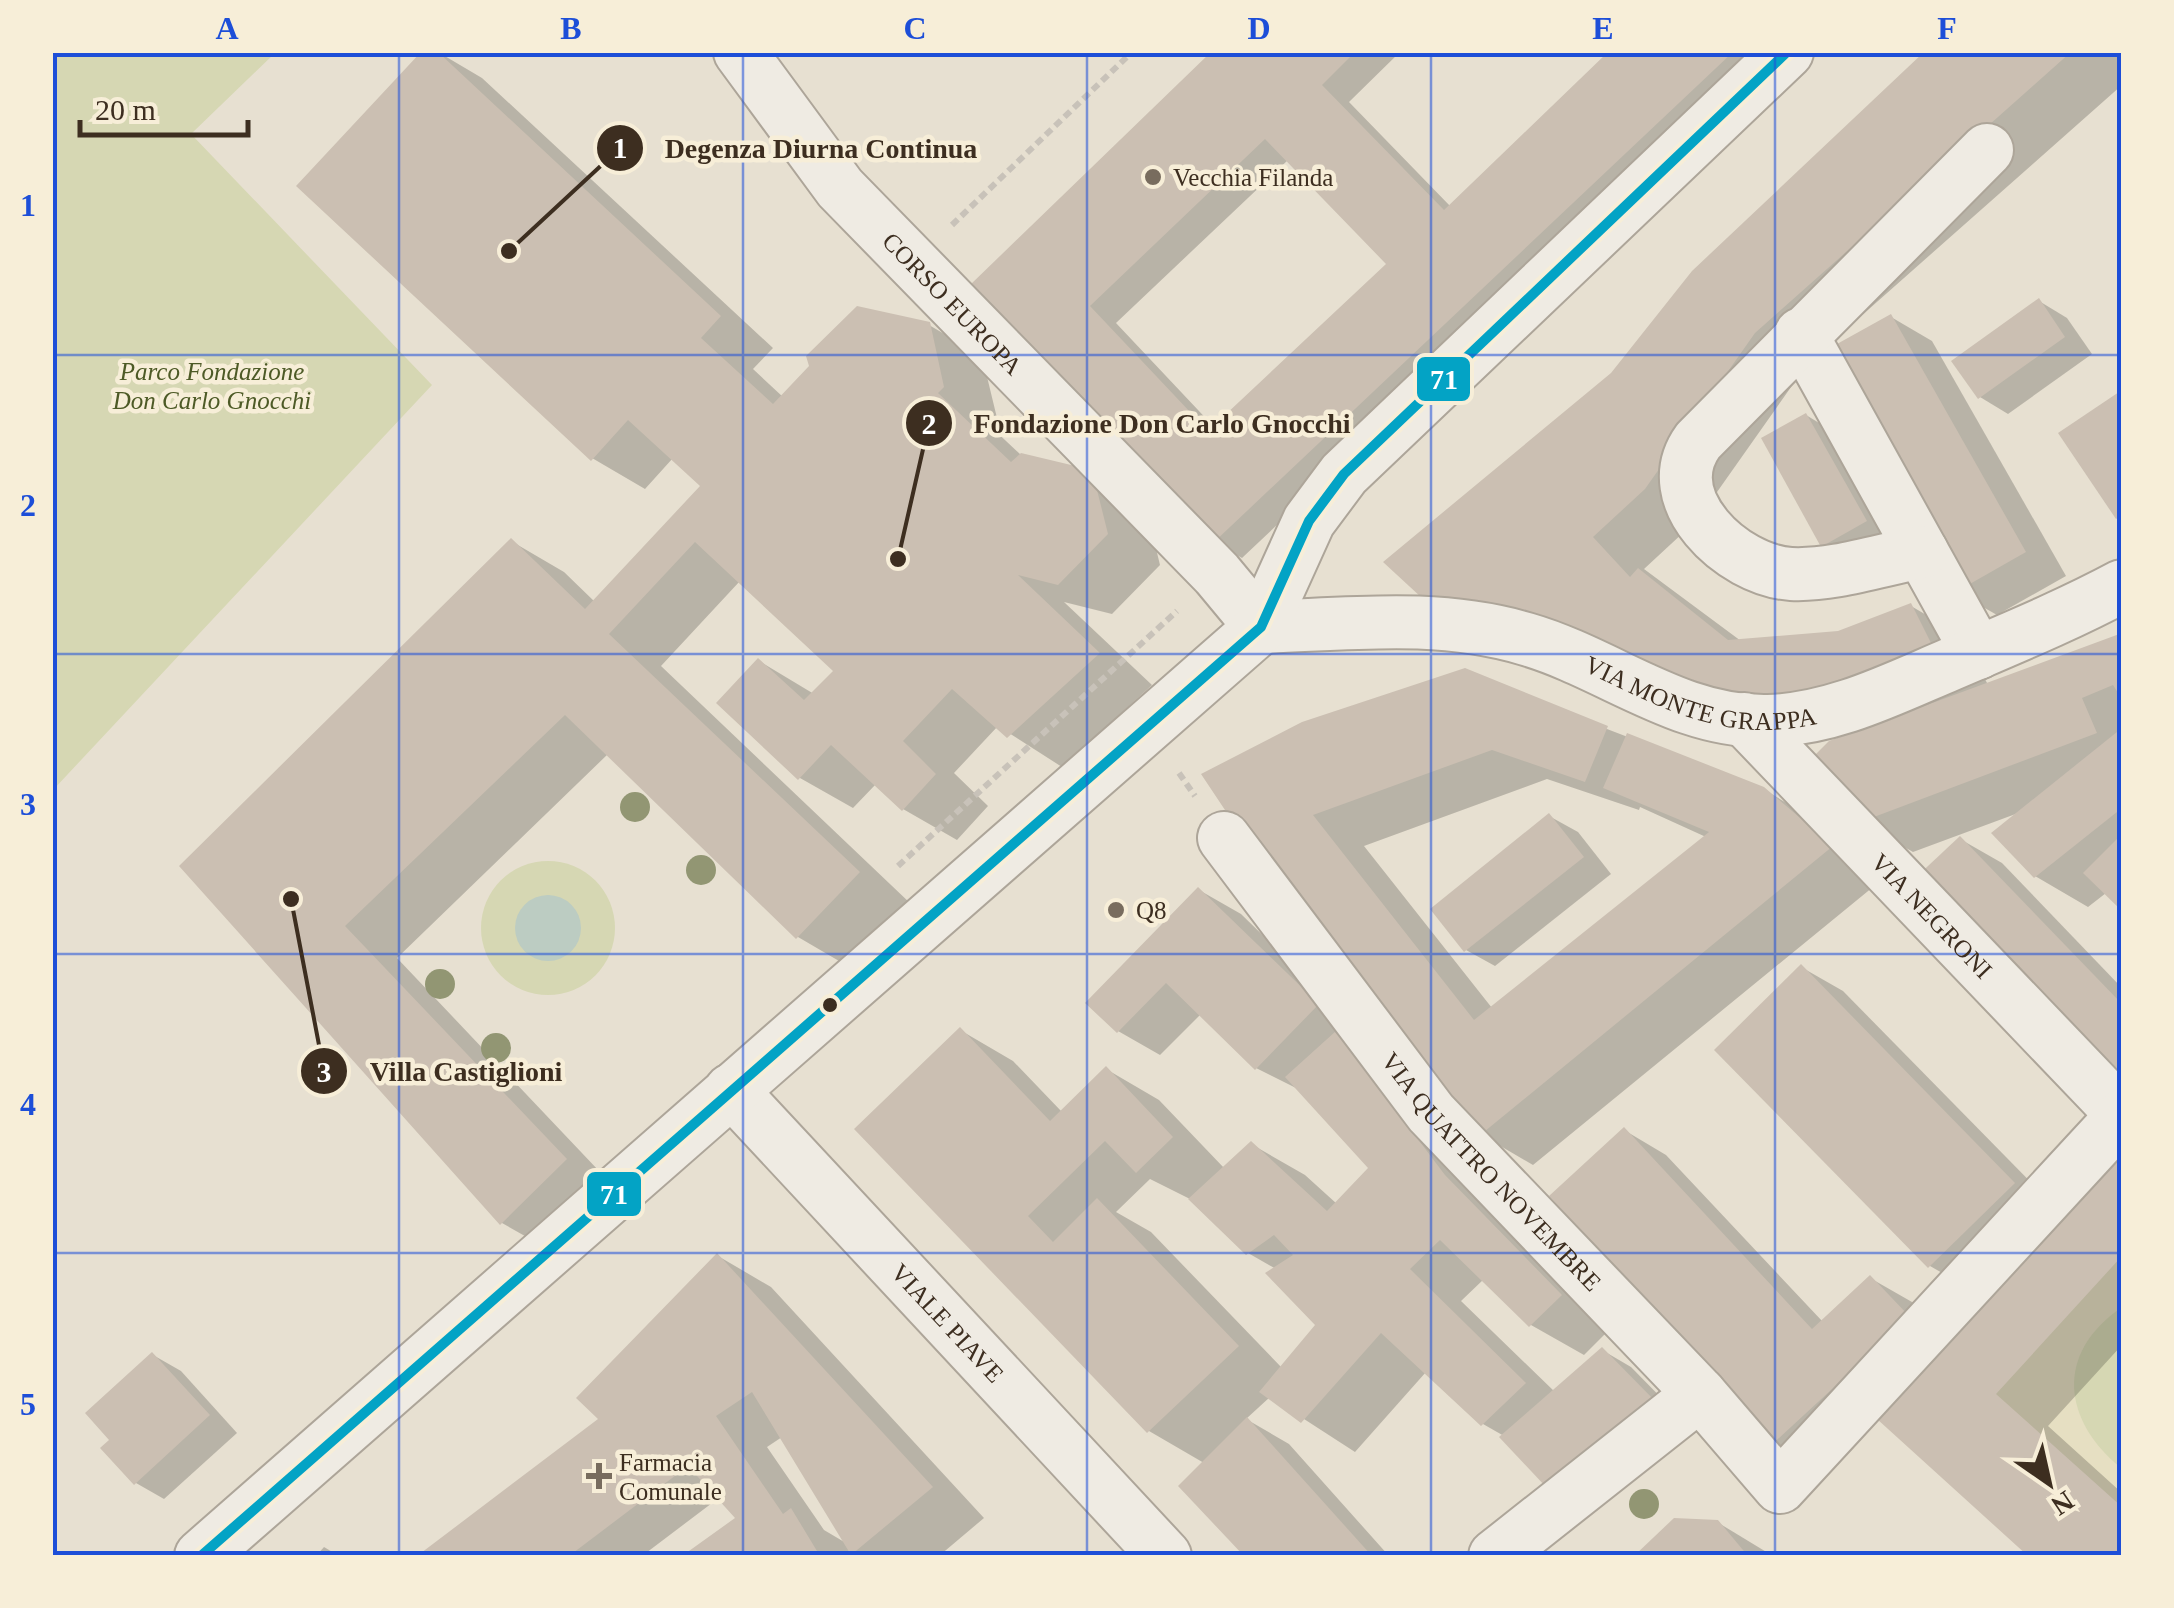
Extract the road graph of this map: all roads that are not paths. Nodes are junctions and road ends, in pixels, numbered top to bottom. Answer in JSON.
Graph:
{"nodes":[{"id":1,"x":740,"y":52,"type":"edge"},
{"id":2,"x":1786,"y":52,"type":"edge"},
{"id":3,"x":1987,"y":150,"type":"dead end"},
{"id":4,"x":1802,"y":334,"type":"junction"},
{"id":5,"x":1922,"y":552,"type":"junction"},
{"id":6,"x":2122,"y":586,"type":"edge"},
{"id":7,"x":1262,"y":628,"type":"junction"},
{"id":8,"x":1978,"y":653,"type":"junction"},
{"id":9,"x":1744,"y":719,"type":"junction"},
{"id":10,"x":1224,"y":838,"type":"road end"},
{"id":11,"x":731,"y":1090,"type":"junction"},
{"id":12,"x":2122,"y":1115,"type":"edge"},
{"id":13,"x":1700,"y":1394,"type":"junction"},
{"id":14,"x":1780,"y":1487,"type":"joint"},
{"id":15,"x":201,"y":1556,"type":"edge"},
{"id":16,"x":1165,"y":1556,"type":"edge"},
{"id":17,"x":1495,"y":1556,"type":"edge"}],
"edges":[{"from":1,"to":7,"type":"street","name":"CORSO EUROPA"},
{"from":2,"to":7,"type":"street"},
{"from":3,"to":4,"type":"street"},
{"from":4,"to":5,"type":"street"},
{"from":4,"to":5,"type":"street"},
{"from":5,"to":8,"type":"street"},
{"from":6,"to":8,"type":"street","name":"VIA MONTE GRAPPA"},
{"from":7,"to":9,"type":"street","name":"VIA MONTE GRAPPA"},
{"from":7,"to":11,"type":"street"},
{"from":8,"to":9,"type":"street","name":"VIA MONTE GRAPPA"},
{"from":9,"to":12,"type":"street","name":"VIA NEGRONI"},
{"from":10,"to":13,"type":"street","name":"VIA QUATTRO NOVEMBRE"},
{"from":11,"to":15,"type":"street"},
{"from":11,"to":16,"type":"street","name":"VIALE PIAVE"},
{"from":12,"to":14,"type":"street","name":"VIA NEGRONI"},
{"from":13,"to":14,"type":"street","name":"VIA QUATTRO NOVEMBRE"},
{"from":13,"to":17,"type":"street"}]}
